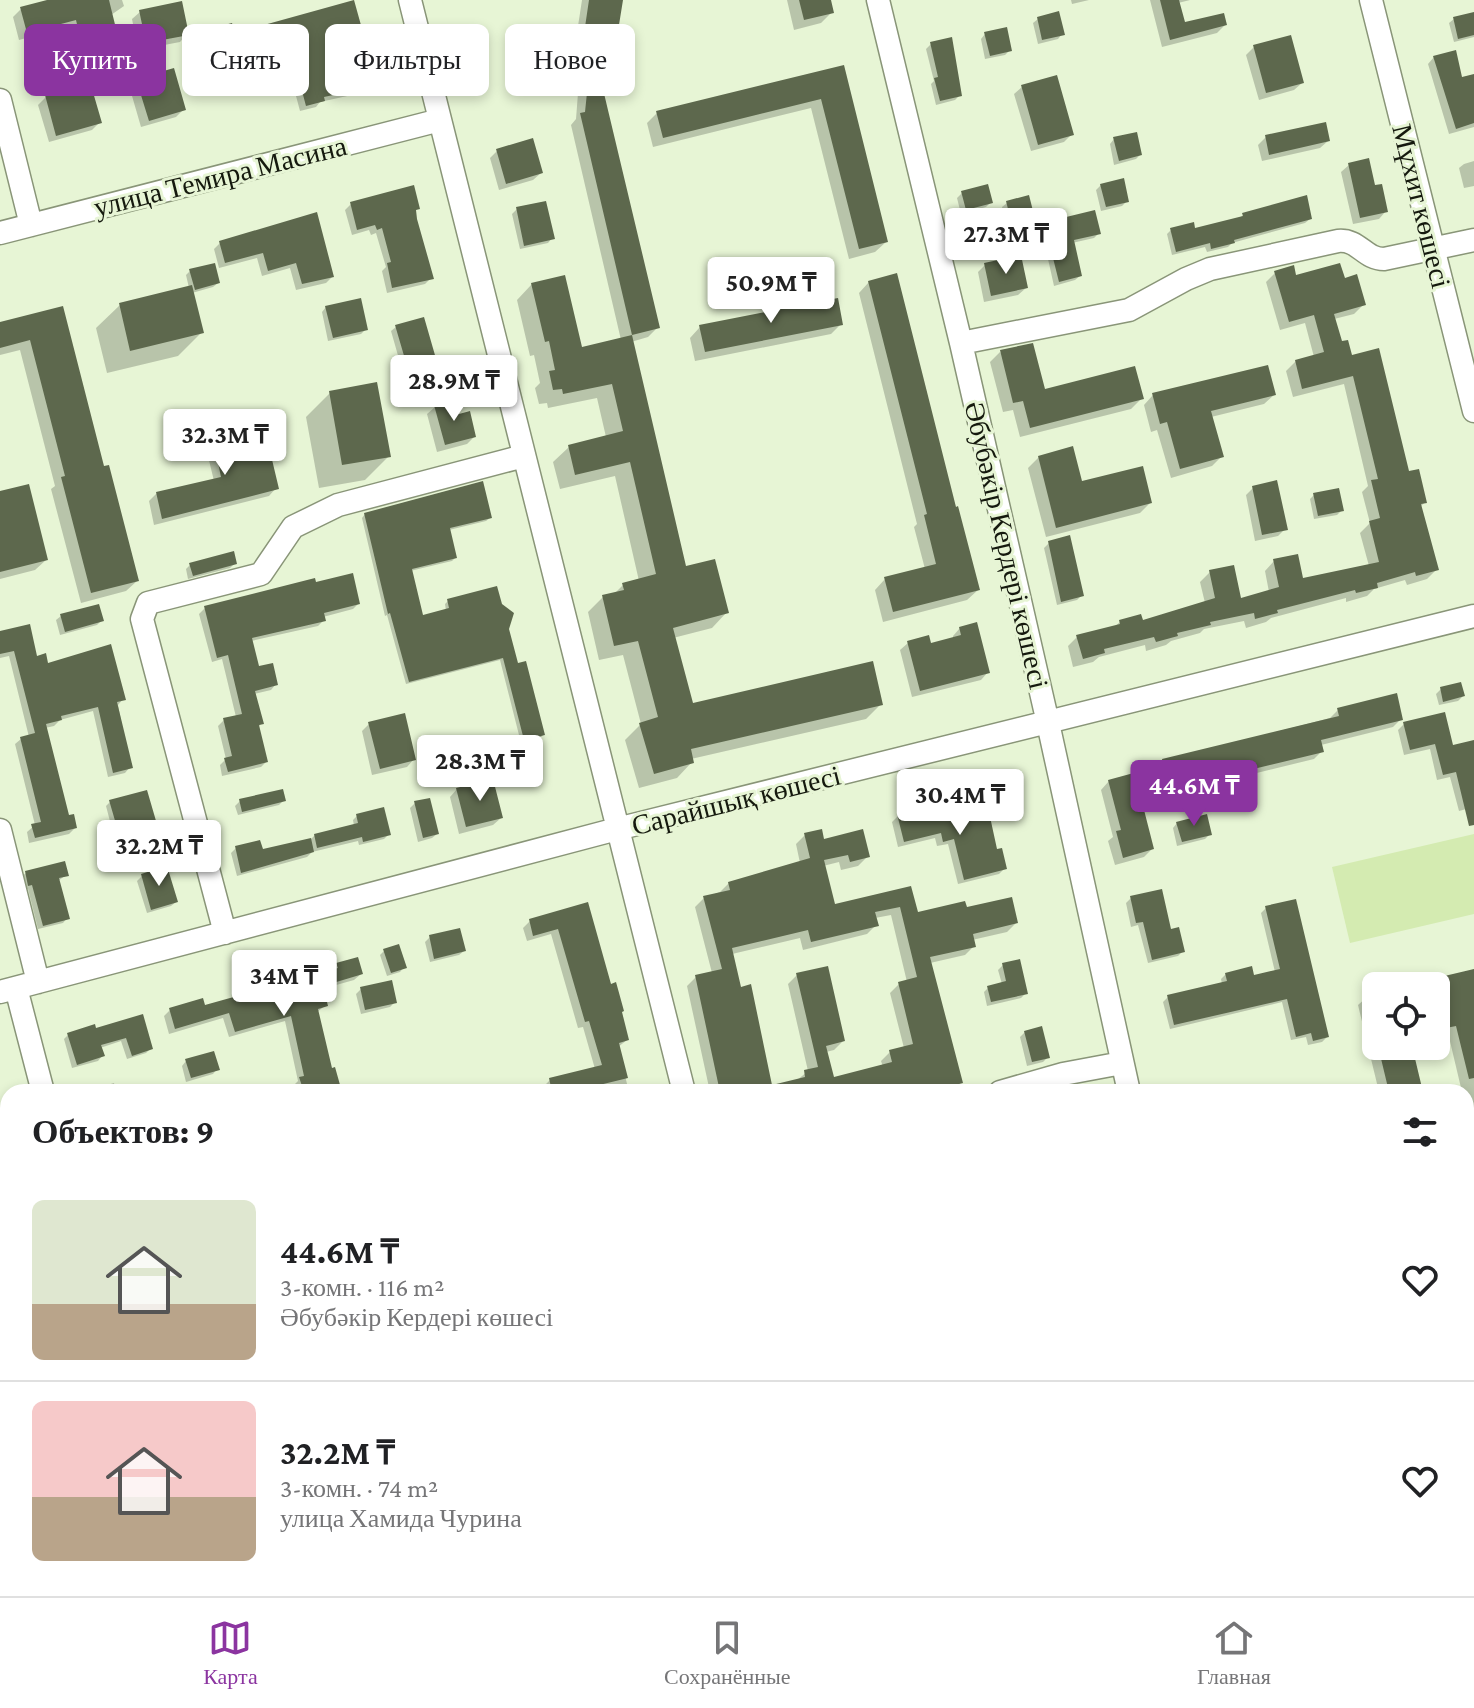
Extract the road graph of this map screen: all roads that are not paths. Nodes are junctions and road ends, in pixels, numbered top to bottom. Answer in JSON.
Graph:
{"nodes":[{"id":1,"x":410,"y":0,"type":"edge"},
{"id":2,"x":878,"y":0,"type":"edge"},
{"id":3,"x":1371,"y":0,"type":"edge"},
{"id":4,"x":0,"y":100,"type":"edge"},
{"id":5,"x":440,"y":120,"type":"junction"},
{"id":6,"x":31,"y":225,"type":"junction"},
{"id":7,"x":0,"y":233,"type":"edge"},
{"id":8,"x":1474,"y":240,"type":"edge"},
{"id":9,"x":1432,"y":249,"type":"junction"},
{"id":10,"x":961,"y":343,"type":"junction"},
{"id":11,"x":1474,"y":411,"type":"edge"},
{"id":12,"x":524,"y":456,"type":"junction"},
{"id":13,"x":1474,"y":616,"type":"edge"},
{"id":14,"x":1048,"y":723,"type":"junction"},
{"id":15,"x":617,"y":829,"type":"junction"},
{"id":16,"x":0,"y":830,"type":"edge"},
{"id":17,"x":225,"y":933,"type":"junction"},
{"id":18,"x":38,"y":982,"type":"junction"},
{"id":19,"x":8,"y":990,"type":"edge"},
{"id":20,"x":1122,"y":1063,"type":"junction"},
{"id":21,"x":40,"y":1084,"type":"edge"},
{"id":22,"x":682,"y":1084,"type":"edge"},
{"id":23,"x":1028,"y":1084,"type":"edge"},
{"id":24,"x":1127,"y":1084,"type":"edge"}],
"edges":[{"from":1,"to":5,"type":"street"},
{"from":2,"to":10,"type":"street","name":"Әбубәкір Кердері көшесі"},
{"from":3,"to":9,"type":"street","name":"Мұхит көшесі"},
{"from":4,"to":6,"type":"street"},
{"from":5,"to":6,"type":"street","name":"улица Темира Масина"},
{"from":5,"to":12,"type":"street"},
{"from":6,"to":7,"type":"street","name":"улица Темира Масина"},
{"from":8,"to":9,"type":"street"},
{"from":9,"to":10,"type":"street"},
{"from":9,"to":11,"type":"street","name":"Мұхит көшесі"},
{"from":10,"to":14,"type":"street","name":"Әбубәкір Кердері көшесі"},
{"from":12,"to":15,"type":"street"},
{"from":12,"to":17,"type":"street"},
{"from":13,"to":14,"type":"street","name":"Сарайшық көшесі"},
{"from":14,"to":15,"type":"street","name":"Сарайшық көшесі"},
{"from":14,"to":20,"type":"street","name":"Әбубәкір Кердері көшесі"},
{"from":15,"to":17,"type":"street","name":"Сарайшық көшесі"},
{"from":15,"to":22,"type":"street"},
{"from":16,"to":18,"type":"street"},
{"from":17,"to":18,"type":"street","name":"Сарайшық көшесі"},
{"from":18,"to":19,"type":"street","name":"Сарайшық көшесі"},
{"from":19,"to":21,"type":"street"},
{"from":20,"to":23,"type":"street"},
{"from":20,"to":24,"type":"street","name":"Әбубәкір Кердері көшесі"}]}
